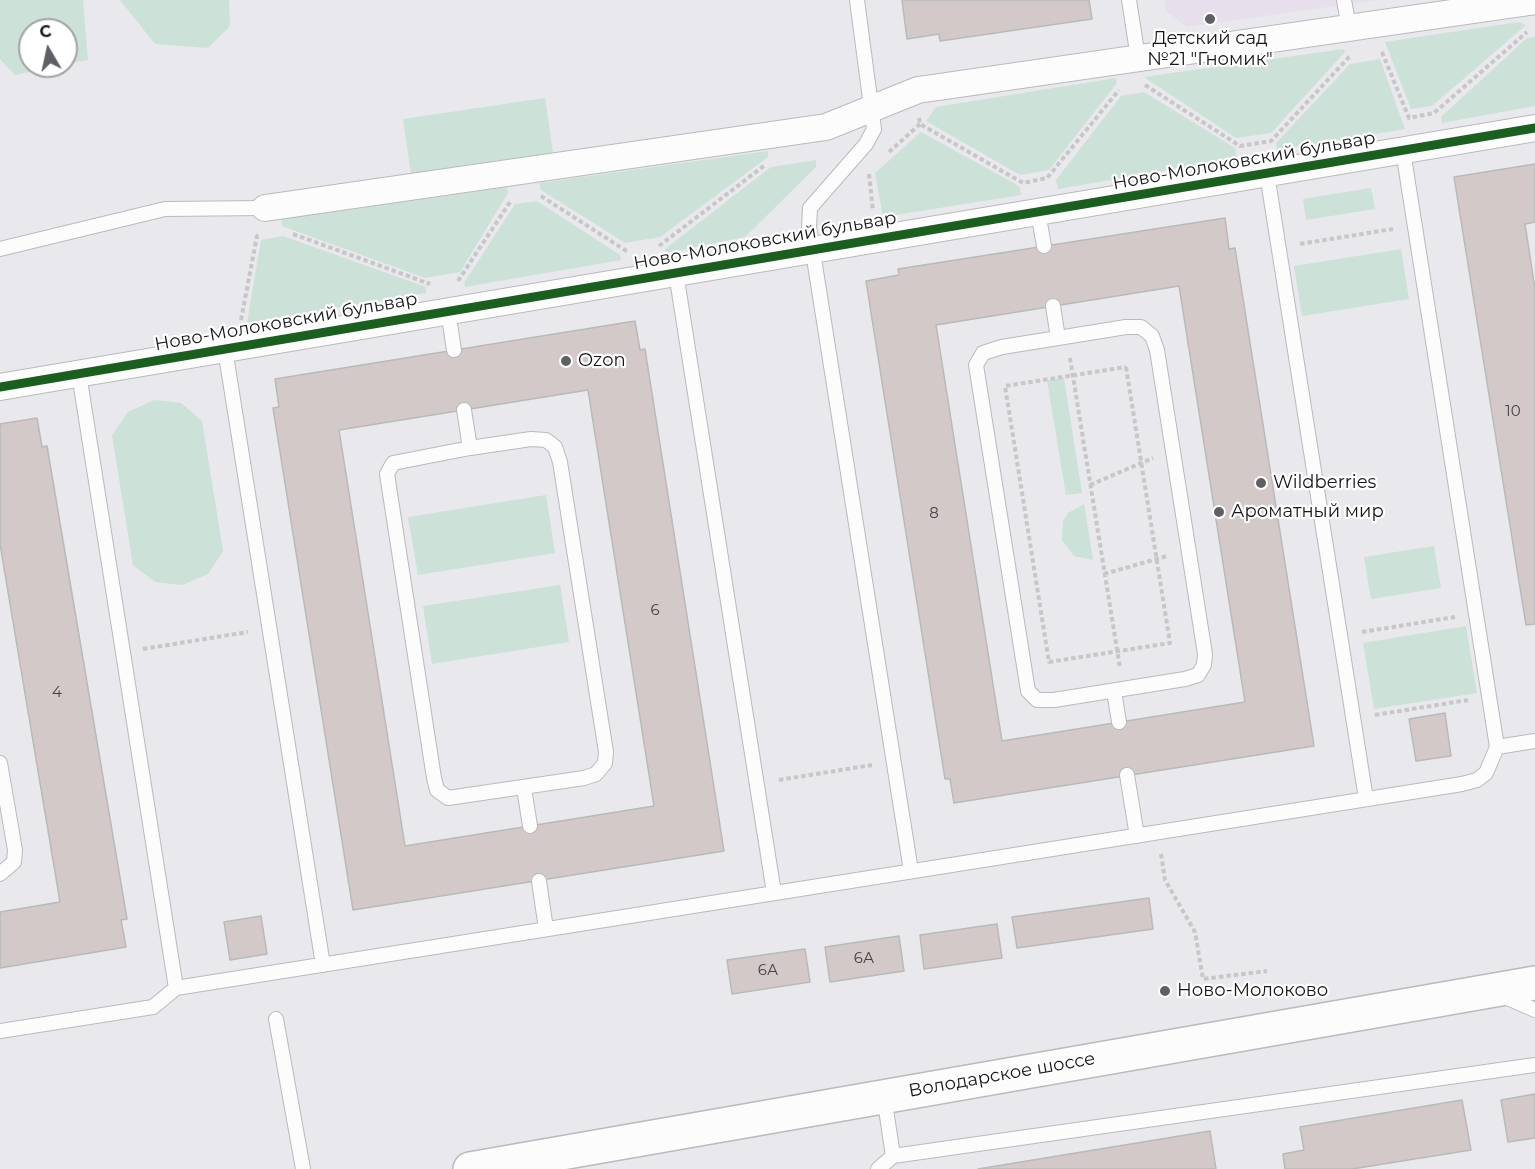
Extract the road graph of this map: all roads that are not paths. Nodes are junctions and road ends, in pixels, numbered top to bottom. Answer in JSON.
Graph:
{"nodes":[{"id":1,"x":857,"y":0,"type":"edge"},
{"id":2,"x":1129,"y":0,"type":"edge"},
{"id":3,"x":1344,"y":0,"type":"edge"},
{"id":4,"x":1535,"y":1,"type":"edge"},
{"id":5,"x":1349,"y":28,"type":"junction"},
{"id":6,"x":1137,"y":58,"type":"junction"},
{"id":7,"x":873,"y":108,"type":"junction"},
{"id":8,"x":1535,"y":129,"type":"edge"},
{"id":9,"x":1403,"y":151,"type":"junction"},
{"id":10,"x":1267,"y":174,"type":"junction"},
{"id":11,"x":265,"y":208,"type":"joint"},
{"id":12,"x":1038,"y":212,"type":"junction"},
{"id":13,"x":1044,"y":246,"type":"dead end"},
{"id":14,"x":0,"y":249,"type":"edge"},
{"id":15,"x":813,"y":250,"type":"junction"},
{"id":16,"x":676,"y":273,"type":"junction"},
{"id":17,"x":1053,"y":306,"type":"dead end"},
{"id":18,"x":448,"y":311,"type":"junction"},
{"id":19,"x":1062,"y":337,"type":"junction"},
{"id":20,"x":230,"y":348,"type":"junction"},
{"id":21,"x":454,"y":350,"type":"dead end"},
{"id":22,"x":79,"y":374,"type":"junction"},
{"id":23,"x":0,"y":387,"type":"edge"},
{"id":24,"x":464,"y":410,"type":"dead end"},
{"id":25,"x":470,"y":448,"type":"junction"},
{"id":26,"x":1118,"y":690,"type":"junction"},
{"id":27,"x":1119,"y":722,"type":"dead end"},
{"id":28,"x":1535,"y":741,"type":"edge"},
{"id":29,"x":1497,"y":747,"type":"junction"},
{"id":30,"x":0,"y":763,"type":"edge"},
{"id":31,"x":1127,"y":775,"type":"dead end"},
{"id":32,"x":524,"y":788,"type":"junction"},
{"id":33,"x":1366,"y":799,"type":"junction"},
{"id":34,"x":530,"y":826,"type":"dead end"},
{"id":35,"x":1137,"y":836,"type":"junction"},
{"id":36,"x":911,"y":871,"type":"junction"},
{"id":37,"x":0,"y":874,"type":"edge"},
{"id":38,"x":539,"y":881,"type":"dead end"},
{"id":39,"x":774,"y":893,"type":"junction"},
{"id":40,"x":546,"y":929,"type":"junction"},
{"id":41,"x":323,"y":964,"type":"junction"},
{"id":42,"x":1535,"y":983,"type":"edge"},
{"id":43,"x":176,"y":988,"type":"junction"},
{"id":44,"x":1490,"y":991,"type":"junction"},
{"id":45,"x":1535,"y":1010,"type":"edge"},
{"id":46,"x":276,"y":1019,"type":"dead end"},
{"id":47,"x":0,"y":1031,"type":"edge"},
{"id":48,"x":1535,"y":1065,"type":"edge"},
{"id":49,"x":884,"y":1096,"type":"junction"},
{"id":50,"x":893,"y":1156,"type":"junction"},
{"id":51,"x":303,"y":1169,"type":"edge"},
{"id":52,"x":470,"y":1169,"type":"edge"},
{"id":53,"x":878,"y":1169,"type":"edge"}],
"edges":[{"from":1,"to":7,"type":"lane"},
{"from":2,"to":6,"type":"lane"},
{"from":3,"to":5,"type":"lane"},
{"from":4,"to":5,"type":"street"},
{"from":5,"to":6,"type":"street"},
{"from":6,"to":7,"type":"street"},
{"from":7,"to":11,"type":"street"},
{"from":7,"to":15,"type":"lane"},
{"from":8,"to":9,"type":"street","name":"Ново-Молоковский бульвар"},
{"from":9,"to":10,"type":"street","name":"Ново-Молоковский бульвар"},
{"from":9,"to":29,"type":"lane"},
{"from":10,"to":12,"type":"street","name":"Ново-Молоковский бульвар"},
{"from":10,"to":33,"type":"lane"},
{"from":11,"to":14,"type":"lane"},
{"from":12,"to":13,"type":"lane"},
{"from":12,"to":15,"type":"street","name":"Ново-Молоковский бульвар"},
{"from":15,"to":16,"type":"street","name":"Ново-Молоковский бульвар"},
{"from":15,"to":36,"type":"lane"},
{"from":16,"to":18,"type":"street","name":"Ново-Молоковский бульвар"},
{"from":16,"to":39,"type":"lane"},
{"from":17,"to":19,"type":"lane"},
{"from":18,"to":20,"type":"street","name":"Ново-Молоковский бульвар"},
{"from":18,"to":21,"type":"lane"},
{"from":19,"to":26,"type":"lane"},
{"from":19,"to":26,"type":"lane"},
{"from":20,"to":22,"type":"street","name":"Ново-Молоковский бульвар"},
{"from":20,"to":41,"type":"lane"},
{"from":22,"to":23,"type":"street","name":"Ново-Молоковский бульвар"},
{"from":22,"to":43,"type":"lane"},
{"from":24,"to":25,"type":"lane"},
{"from":25,"to":32,"type":"lane"},
{"from":25,"to":32,"type":"lane"},
{"from":26,"to":27,"type":"lane"},
{"from":28,"to":29,"type":"lane"},
{"from":29,"to":33,"type":"lane"},
{"from":30,"to":37,"type":"lane"},
{"from":31,"to":35,"type":"lane"},
{"from":32,"to":34,"type":"lane"},
{"from":33,"to":35,"type":"lane"},
{"from":35,"to":36,"type":"lane"},
{"from":36,"to":39,"type":"lane"},
{"from":38,"to":40,"type":"lane"},
{"from":39,"to":40,"type":"lane"},
{"from":40,"to":41,"type":"lane"},
{"from":41,"to":43,"type":"lane"},
{"from":42,"to":44,"type":"main road","name":"Володарское шоссе"},
{"from":43,"to":47,"type":"lane"},
{"from":44,"to":45,"type":"lane"},
{"from":44,"to":49,"type":"main road","name":"Володарское шоссе"},
{"from":46,"to":51,"type":"lane"},
{"from":48,"to":50,"type":"lane"},
{"from":49,"to":50,"type":"lane"},
{"from":49,"to":52,"type":"main road","name":"Володарское шоссе"},
{"from":50,"to":53,"type":"lane"}]}
